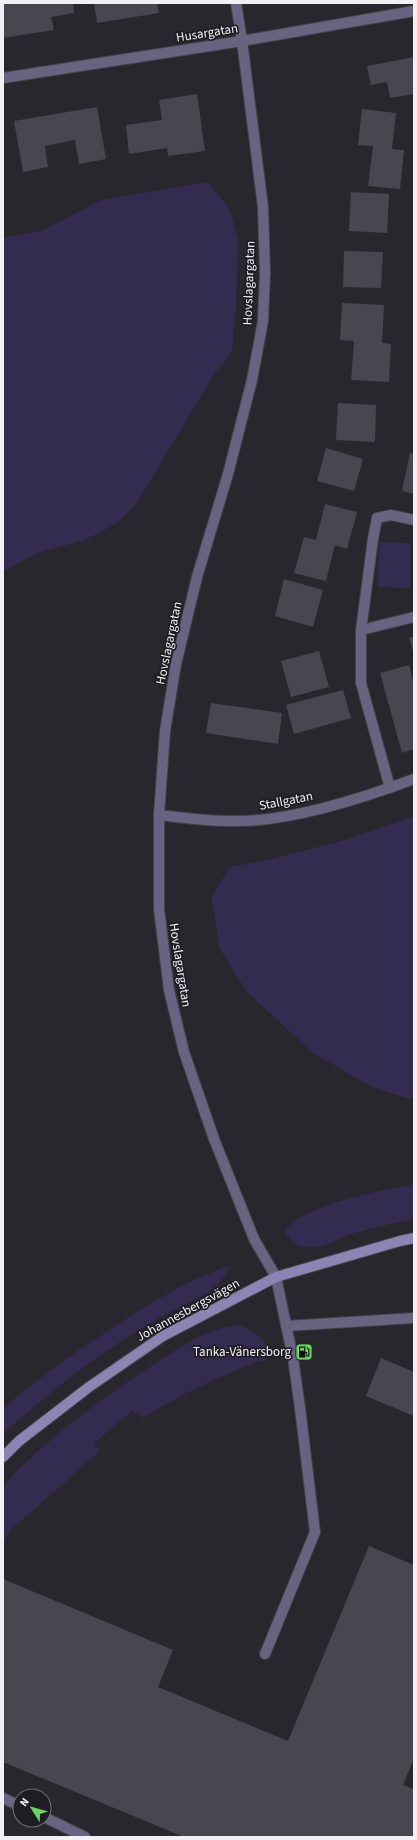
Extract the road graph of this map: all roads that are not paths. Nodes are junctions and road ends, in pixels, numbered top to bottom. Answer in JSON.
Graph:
{"nodes":[{"id":1,"x":236,"y":3,"type":"edge"},
{"id":2,"x":414,"y":11,"type":"edge"},
{"id":3,"x":242,"y":41,"type":"junction"},
{"id":4,"x":3,"y":78,"type":"edge"},
{"id":5,"x":414,"y":520,"type":"edge"},
{"id":6,"x":414,"y":617,"type":"edge"},
{"id":7,"x":361,"y":630,"type":"junction"},
{"id":8,"x":414,"y":779,"type":"edge"},
{"id":9,"x":390,"y":788,"type":"junction"},
{"id":10,"x":159,"y":815,"type":"junction"},
{"id":11,"x":414,"y":1238,"type":"edge"},
{"id":12,"x":276,"y":1277,"type":"junction"},
{"id":13,"x":414,"y":1318,"type":"edge"},
{"id":14,"x":286,"y":1326,"type":"junction"},
{"id":15,"x":3,"y":1457,"type":"edge"},
{"id":16,"x":265,"y":1654,"type":"dead end"},
{"id":17,"x":52,"y":1821,"type":"edge"},
{"id":18,"x":85,"y":1837,"type":"edge"}],
"edges":[{"from":1,"to":3,"type":"street","name":"Hovslagargatan"},
{"from":2,"to":3,"type":"street","name":"Husargatan"},
{"from":3,"to":4,"type":"street","name":"Husargatan"},
{"from":3,"to":10,"type":"street","name":"Hovslagargatan"},
{"from":5,"to":7,"type":"street"},
{"from":6,"to":7,"type":"street"},
{"from":7,"to":9,"type":"street"},
{"from":8,"to":9,"type":"street","name":"Stallgatan"},
{"from":9,"to":10,"type":"street","name":"Stallgatan"},
{"from":10,"to":12,"type":"street","name":"Hovslagargatan"},
{"from":11,"to":12,"type":"street","name":"Johannesbergsvägen"},
{"from":12,"to":14,"type":"street","name":"Hovslagargatan"},
{"from":12,"to":15,"type":"street","name":"Johannesbergsvägen"},
{"from":13,"to":14,"type":"street"},
{"from":14,"to":16,"type":"street","name":"Hovslagargatan"},
{"from":17,"to":18,"type":"street"}]}
